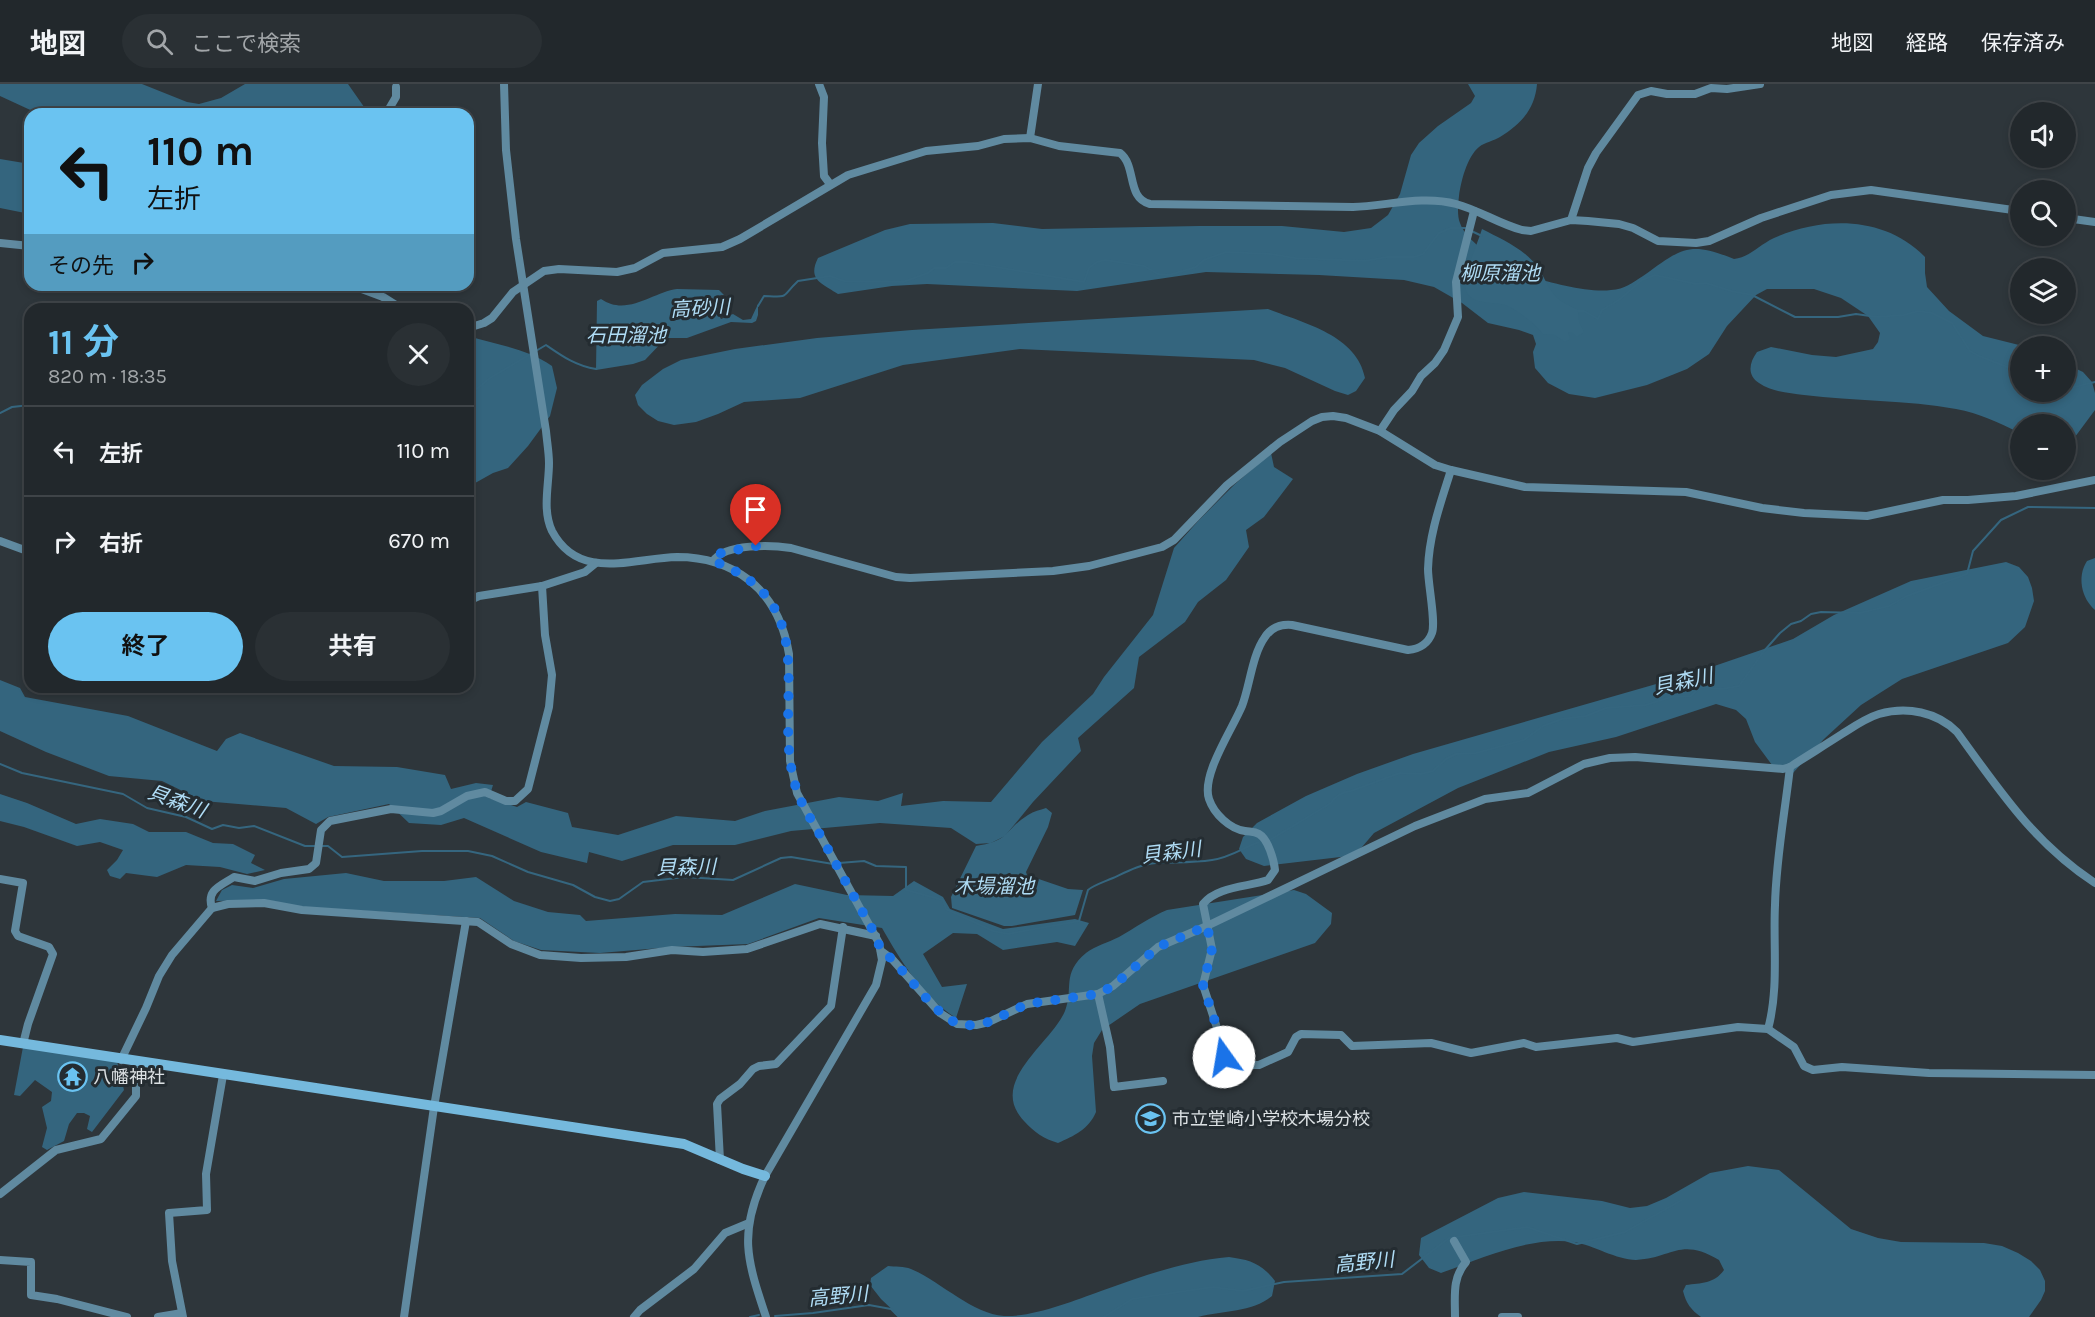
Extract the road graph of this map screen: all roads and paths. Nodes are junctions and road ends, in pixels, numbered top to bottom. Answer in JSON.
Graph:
{"nodes":[{"id":1,"x":504,"y":84,"type":"edge"},
{"id":2,"x":819,"y":84,"type":"edge"},
{"id":3,"x":1038,"y":84,"type":"edge"},
{"id":4,"x":1760,"y":84,"type":"edge"},
{"id":5,"x":396,"y":87,"type":"dead end"},
{"id":6,"x":390,"y":108,"type":"edge"},
{"id":7,"x":1030,"y":138,"type":"junction"},
{"id":8,"x":830,"y":184,"type":"junction"},
{"id":9,"x":2010,"y":210,"type":"edge"},
{"id":10,"x":1474,"y":211,"type":"junction"},
{"id":11,"x":2076,"y":219,"type":"edge"},
{"id":12,"x":1570,"y":220,"type":"junction"},
{"id":13,"x":2095,"y":222,"type":"edge"},
{"id":14,"x":0,"y":243,"type":"edge"},
{"id":15,"x":24,"y":245,"type":"edge"},
{"id":16,"x":524,"y":284,"type":"junction"},
{"id":17,"x":367,"y":291,"type":"edge"},
{"id":18,"x":392,"y":303,"type":"edge"},
{"id":19,"x":474,"y":326,"type":"edge"},
{"id":20,"x":1380,"y":431,"type":"junction"},
{"id":21,"x":1451,"y":470,"type":"junction"},
{"id":22,"x":2095,"y":480,"type":"edge"},
{"id":23,"x":0,"y":541,"type":"edge"},
{"id":24,"x":24,"y":550,"type":"edge"},
{"id":25,"x":713,"y":561,"type":"junction"},
{"id":26,"x":596,"y":563,"type":"junction"},
{"id":27,"x":542,"y":586,"type":"junction"},
{"id":28,"x":474,"y":598,"type":"edge"},
{"id":29,"x":1790,"y":767,"type":"junction"},
{"id":30,"x":0,"y":879,"type":"edge"},
{"id":31,"x":2095,"y":883,"type":"edge"},
{"id":32,"x":212,"y":908,"type":"junction"},
{"id":33,"x":466,"y":921,"type":"junction"},
{"id":34,"x":1207,"y":926,"type":"junction"},
{"id":35,"x":843,"y":927,"type":"junction"},
{"id":36,"x":876,"y":936,"type":"junction"},
{"id":37,"x":881,"y":951,"type":"junction"},
{"id":38,"x":1098,"y":994,"type":"junction"},
{"id":39,"x":1768,"y":1029,"type":"junction"},
{"id":40,"x":0,"y":1040,"type":"edge"},
{"id":41,"x":23,"y":1044,"type":"junction"},
{"id":42,"x":121,"y":1060,"type":"junction"},
{"id":43,"x":136,"y":1062,"type":"junction"},
{"id":44,"x":223,"y":1075,"type":"junction"},
{"id":45,"x":2095,"y":1076,"type":"edge"},
{"id":46,"x":1163,"y":1081,"type":"dead end"},
{"id":47,"x":434,"y":1107,"type":"junction"},
{"id":48,"x":720,"y":1160,"type":"junction"},
{"id":49,"x":765,"y":1176,"type":"junction"},
{"id":50,"x":0,"y":1194,"type":"edge"},
{"id":51,"x":749,"y":1223,"type":"junction"},
{"id":52,"x":1454,"y":1241,"type":"dead end"},
{"id":53,"x":0,"y":1260,"type":"edge"},
{"id":54,"x":183,"y":1315,"type":"edge"},
{"id":55,"x":127,"y":1317,"type":"edge"},
{"id":56,"x":158,"y":1317,"type":"edge"},
{"id":57,"x":404,"y":1317,"type":"edge"},
{"id":58,"x":634,"y":1317,"type":"edge"},
{"id":59,"x":766,"y":1317,"type":"edge"},
{"id":60,"x":1455,"y":1317,"type":"edge"},
{"id":61,"x":1502,"y":1317,"type":"edge"},
{"id":62,"x":1518,"y":1317,"type":"edge"}],
"edges":[{"from":1,"to":16,"type":"street"},
{"from":2,"to":8,"type":"street"},
{"from":3,"to":7,"type":"street"},
{"from":4,"to":12,"type":"street"},
{"from":5,"to":6,"type":"street"},
{"from":7,"to":8,"type":"street"},
{"from":7,"to":10,"type":"street"},
{"from":8,"to":16,"type":"street"},
{"from":9,"to":12,"type":"street"},
{"from":10,"to":12,"type":"street"},
{"from":10,"to":20,"type":"street"},
{"from":11,"to":13,"type":"street"},
{"from":14,"to":15,"type":"street"},
{"from":16,"to":19,"type":"street"},
{"from":16,"to":26,"type":"street"},
{"from":17,"to":18,"type":"street"},
{"from":20,"to":21,"type":"street"},
{"from":20,"to":25,"type":"street"},
{"from":21,"to":22,"type":"street"},
{"from":21,"to":34,"type":"street"},
{"from":23,"to":24,"type":"street"},
{"from":25,"to":26,"type":"street"},
{"from":25,"to":36,"type":"street"},
{"from":26,"to":27,"type":"street"},
{"from":27,"to":28,"type":"street"},
{"from":27,"to":32,"type":"street"},
{"from":29,"to":31,"type":"street"},
{"from":29,"to":34,"type":"street"},
{"from":29,"to":39,"type":"street"},
{"from":30,"to":41,"type":"street"},
{"from":32,"to":33,"type":"street"},
{"from":32,"to":42,"type":"street"},
{"from":33,"to":35,"type":"street"},
{"from":33,"to":47,"type":"street"},
{"from":34,"to":38,"type":"street"},
{"from":34,"to":39,"type":"street"},
{"from":35,"to":36,"type":"street"},
{"from":35,"to":48,"type":"street"},
{"from":36,"to":37,"type":"street"},
{"from":37,"to":38,"type":"street"},
{"from":37,"to":49,"type":"street"},
{"from":38,"to":46,"type":"street"},
{"from":39,"to":45,"type":"street"},
{"from":40,"to":41,"type":"street"},
{"from":41,"to":42,"type":"street"},
{"from":42,"to":43,"type":"street"},
{"from":43,"to":44,"type":"street"},
{"from":43,"to":50,"type":"street"},
{"from":44,"to":47,"type":"street"},
{"from":44,"to":54,"type":"street"},
{"from":47,"to":48,"type":"street"},
{"from":47,"to":57,"type":"street"},
{"from":48,"to":49,"type":"street"},
{"from":49,"to":51,"type":"street"},
{"from":51,"to":58,"type":"street"},
{"from":51,"to":59,"type":"street"},
{"from":52,"to":60,"type":"street"},
{"from":53,"to":55,"type":"street"},
{"from":54,"to":56,"type":"street"},
{"from":61,"to":62,"type":"street"}]}
